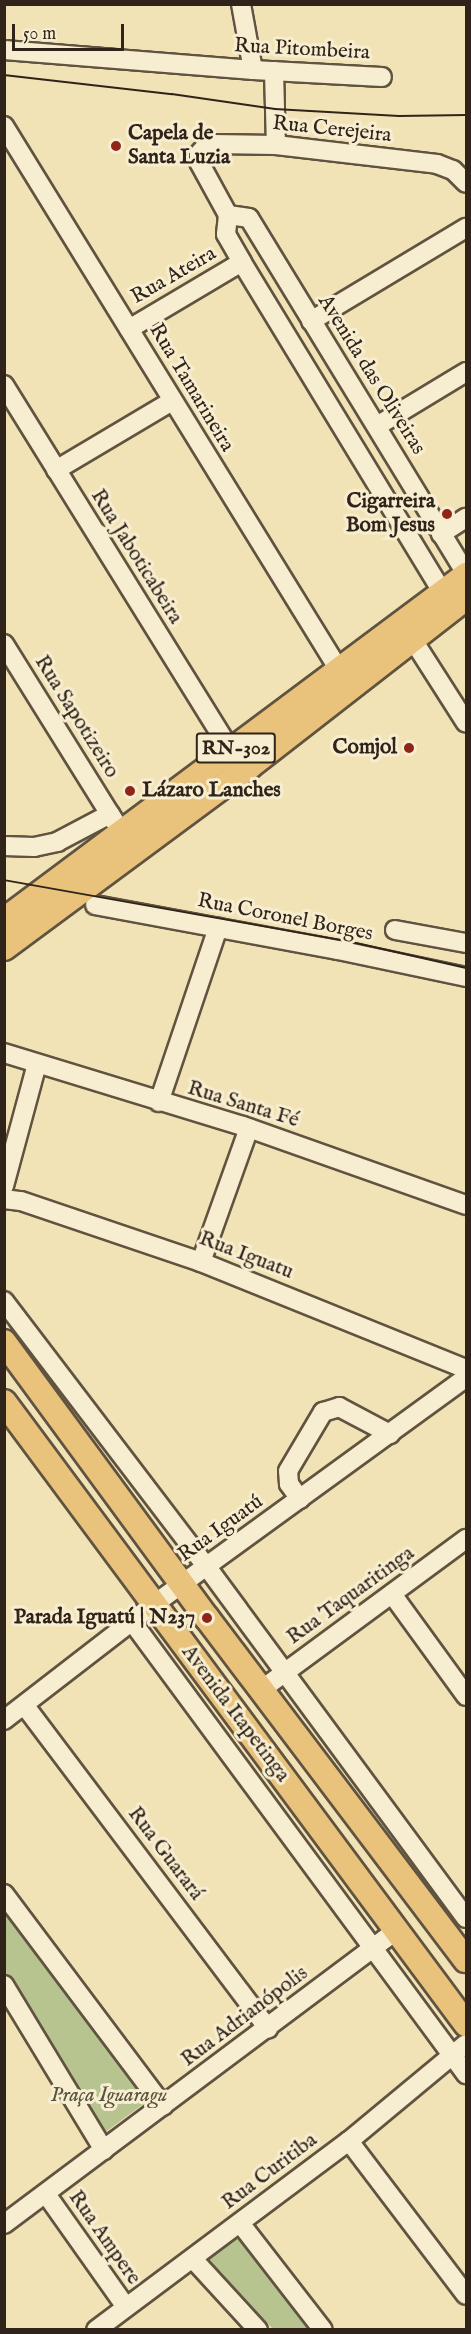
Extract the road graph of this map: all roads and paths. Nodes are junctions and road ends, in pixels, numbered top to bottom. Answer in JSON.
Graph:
{"nodes":[{"id":1,"x":241,"y":4,"type":"edge"},
{"id":2,"x":4,"y":50,"type":"edge"},
{"id":3,"x":253,"y":70,"type":"junction"},
{"id":4,"x":274,"y":71,"type":"junction"},
{"id":5,"x":382,"y":76,"type":"dead end"},
{"id":6,"x":5,"y":127,"type":"edge"},
{"id":7,"x":276,"y":145,"type":"junction"},
{"id":8,"x":466,"y":183,"type":"edge"},
{"id":9,"x":228,"y":215,"type":"junction"},
{"id":10,"x":466,"y":228,"type":"edge"},
{"id":11,"x":242,"y":262,"type":"junction"},
{"id":12,"x":311,"y":321,"type":"junction"},
{"id":13,"x":129,"y":329,"type":"junction"},
{"id":14,"x":466,"y":372,"type":"edge"},
{"id":15,"x":6,"y":391,"type":"edge"},
{"id":16,"x":172,"y":401,"type":"junction"},
{"id":17,"x":377,"y":426,"type":"junction"},
{"id":18,"x":56,"y":470,"type":"junction"},
{"id":19,"x":466,"y":518,"type":"edge"},
{"id":20,"x":441,"y":534,"type":"junction"},
{"id":21,"x":466,"y":574,"type":"edge"},
{"id":22,"x":443,"y":593,"type":"junction"},
{"id":23,"x":466,"y":598,"type":"edge"},
{"id":24,"x":412,"y":640,"type":"junction"},
{"id":25,"x":4,"y":644,"type":"edge"},
{"id":26,"x":339,"y":670,"type":"junction"},
{"id":27,"x":466,"y":723,"type":"edge"},
{"id":28,"x":231,"y":751,"type":"junction"},
{"id":29,"x":117,"y":824,"type":"junction"},
{"id":30,"x":4,"y":846,"type":"edge"},
{"id":31,"x":95,"y":905,"type":"dead end"},
{"id":32,"x":4,"y":920,"type":"edge"},
{"id":33,"x":218,"y":928,"type":"junction"},
{"id":34,"x":395,"y":930,"type":"dead end"},
{"id":35,"x":466,"y":943,"type":"edge"},
{"id":36,"x":4,"y":948,"type":"edge"},
{"id":37,"x":466,"y":978,"type":"edge"},
{"id":38,"x":4,"y":1053,"type":"edge"},
{"id":39,"x":38,"y":1064,"type":"junction"},
{"id":40,"x":159,"y":1102,"type":"junction"},
{"id":41,"x":249,"y":1128,"type":"junction"},
{"id":42,"x":4,"y":1186,"type":"edge"},
{"id":43,"x":4,"y":1199,"type":"edge"},
{"id":44,"x":466,"y":1205,"type":"edge"},
{"id":45,"x":201,"y":1262,"type":"junction"},
{"id":46,"x":4,"y":1301,"type":"edge"},
{"id":47,"x":4,"y":1342,"type":"edge"},
{"id":48,"x":466,"y":1369,"type":"edge"},
{"id":49,"x":466,"y":1378,"type":"edge"},
{"id":50,"x":4,"y":1402,"type":"edge"},
{"id":51,"x":55,"y":1409,"type":"junction"},
{"id":52,"x":27,"y":1431,"type":"junction"},
{"id":53,"x":390,"y":1434,"type":"junction"},
{"id":54,"x":75,"y":1438,"type":"junction"},
{"id":55,"x":47,"y":1459,"type":"junction"},
{"id":56,"x":300,"y":1499,"type":"junction"},
{"id":57,"x":466,"y":1539,"type":"edge"},
{"id":58,"x":207,"y":1568,"type":"junction"},
{"id":59,"x":182,"y":1585,"type":"junction"},
{"id":60,"x":392,"y":1594,"type":"junction"},
{"id":61,"x":153,"y":1605,"type":"junction"},
{"id":62,"x":133,"y":1623,"type":"junction"},
{"id":63,"x":284,"y":1673,"type":"junction"},
{"id":64,"x":261,"y":1690,"type":"junction"},
{"id":65,"x":466,"y":1696,"type":"edge"},
{"id":66,"x":25,"y":1706,"type":"junction"},
{"id":67,"x":4,"y":1720,"type":"edge"},
{"id":68,"x":300,"y":1740,"type":"junction"},
{"id":69,"x":271,"y":1763,"type":"junction"},
{"id":70,"x":339,"y":1792,"type":"junction"},
{"id":71,"x":309,"y":1813,"type":"junction"},
{"id":72,"x":4,"y":1893,"type":"edge"},
{"id":73,"x":466,"y":1918,"type":"edge"},
{"id":74,"x":396,"y":1931,"type":"junction"},
{"id":75,"x":373,"y":1947,"type":"junction"},
{"id":76,"x":466,"y":1960,"type":"edge"},
{"id":77,"x":4,"y":1985,"type":"edge"},
{"id":78,"x":466,"y":2024,"type":"edge"},
{"id":79,"x":268,"y":2029,"type":"junction"},
{"id":80,"x":460,"y":2050,"type":"edge"},
{"id":81,"x":466,"y":2074,"type":"edge"},
{"id":82,"x":163,"y":2106,"type":"junction"},
{"id":83,"x":349,"y":2141,"type":"junction"},
{"id":84,"x":104,"y":2150,"type":"junction"},
{"id":85,"x":46,"y":2194,"type":"junction"},
{"id":86,"x":240,"y":2223,"type":"junction"},
{"id":87,"x":4,"y":2224,"type":"edge"},
{"id":88,"x":192,"y":2259,"type":"junction"},
{"id":89,"x":466,"y":2295,"type":"edge"},
{"id":90,"x":126,"y":2307,"type":"junction"},
{"id":91,"x":96,"y":2330,"type":"edge"},
{"id":92,"x":258,"y":2330,"type":"edge"},
{"id":93,"x":322,"y":2330,"type":"edge"}],
"edges":[{"from":1,"to":3,"type":"street"},
{"from":2,"to":3,"type":"street","name":"Rua Pitombeira"},
{"from":3,"to":4,"type":"street","name":"Rua Pitombeira"},
{"from":4,"to":5,"type":"street","name":"Rua Pitombeira"},
{"from":4,"to":7,"type":"street"},
{"from":6,"to":13,"type":"street","name":"Rua Tamarineira"},
{"from":7,"to":8,"type":"street","name":"Rua Cerejeira"},
{"from":7,"to":9,"type":"street","name":"Rua Cerejeira"},
{"from":9,"to":11,"type":"street"},
{"from":9,"to":12,"type":"street","name":"Avenida das Oliveiras"},
{"from":10,"to":12,"type":"street"},
{"from":11,"to":13,"type":"street","name":"Rua Ateira"},
{"from":11,"to":22,"type":"street"},
{"from":12,"to":17,"type":"street","name":"Avenida das Oliveiras"},
{"from":13,"to":16,"type":"street","name":"Rua Tamarineira"},
{"from":14,"to":17,"type":"street"},
{"from":15,"to":18,"type":"street","name":"Rua Jaboticabeira"},
{"from":16,"to":18,"type":"street"},
{"from":16,"to":26,"type":"street","name":"Rua Tamarineira"},
{"from":17,"to":20,"type":"street","name":"Avenida das Oliveiras"},
{"from":18,"to":28,"type":"street","name":"Rua Jaboticabeira"},
{"from":19,"to":20,"type":"street"},
{"from":20,"to":21,"type":"street","name":"Avenida das Oliveiras"},
{"from":21,"to":22,"type":"main road","number":"RN-302"},
{"from":22,"to":26,"type":"main road","number":"RN-302"},
{"from":23,"to":24,"type":"main road","number":"RN-302"},
{"from":24,"to":27,"type":"street"},
{"from":24,"to":36,"type":"main road","number":"RN-302"},
{"from":25,"to":29,"type":"street","name":"Rua Sapotizeiro"},
{"from":26,"to":28,"type":"main road","number":"RN-302"},
{"from":28,"to":29,"type":"main road","number":"RN-302"},
{"from":29,"to":30,"type":"street"},
{"from":29,"to":32,"type":"main road","number":"RN-302"},
{"from":31,"to":33,"type":"street","name":"Rua Coronel Borges"},
{"from":33,"to":37,"type":"street","name":"Rua Coronel Borges"},
{"from":33,"to":40,"type":"street"},
{"from":34,"to":35,"type":"street"},
{"from":38,"to":39,"type":"street","name":"Rua Santa Fé"},
{"from":39,"to":40,"type":"street","name":"Rua Santa Fé"},
{"from":39,"to":42,"type":"street"},
{"from":40,"to":41,"type":"street","name":"Rua Santa Fé"},
{"from":41,"to":44,"type":"street","name":"Rua Santa Fé"},
{"from":41,"to":45,"type":"street"},
{"from":43,"to":45,"type":"street","name":"Rua Iguatu"},
{"from":45,"to":48,"type":"street","name":"Rua Iguatu"},
{"from":46,"to":58,"type":"street"},
{"from":47,"to":51,"type":"main road","name":"Avenida Itapetinga"},
{"from":49,"to":53,"type":"street","name":"Rua Iguatú"},
{"from":50,"to":52,"type":"main road","name":"Avenida Itapetinga"},
{"from":51,"to":52,"type":"main road"},
{"from":51,"to":54,"type":"main road","name":"Avenida Itapetinga"},
{"from":52,"to":55,"type":"main road","name":"Avenida Itapetinga"},
{"from":53,"to":56,"type":"street","name":"Rua Iguatú"},
{"from":53,"to":56,"type":"street"},
{"from":54,"to":55,"type":"main road"},
{"from":54,"to":59,"type":"main road","name":"Avenida Itapetinga"},
{"from":55,"to":61,"type":"main road","name":"Avenida Itapetinga"},
{"from":56,"to":58,"type":"street","name":"Rua Iguatú"},
{"from":57,"to":60,"type":"street","name":"Rua Taquaritinga"},
{"from":58,"to":59,"type":"street","name":"Rua Iguatú"},
{"from":58,"to":63,"type":"street"},
{"from":59,"to":61,"type":"street","name":"Rua Iguatú"},
{"from":59,"to":64,"type":"main road","name":"Avenida Itapetinga"},
{"from":60,"to":63,"type":"street","name":"Rua Taquaritinga"},
{"from":60,"to":65,"type":"street"},
{"from":61,"to":62,"type":"street","name":"Rua Iguatú"},
{"from":61,"to":69,"type":"main road","name":"Avenida Itapetinga"},
{"from":62,"to":66,"type":"street","name":"Rua Iguatú"},
{"from":62,"to":75,"type":"street","name":"Avenida Itapetinga"},
{"from":63,"to":64,"type":"street","name":"Rua Taquaritinga"},
{"from":63,"to":73,"type":"street"},
{"from":64,"to":68,"type":"main road","name":"Avenida Itapetinga"},
{"from":66,"to":67,"type":"street","name":"Rua Iguatú"},
{"from":66,"to":79,"type":"street","name":"Rua Guarará"},
{"from":68,"to":69,"type":"main road"},
{"from":68,"to":70,"type":"main road","name":"Avenida Itapetinga"},
{"from":69,"to":71,"type":"main road","name":"Avenida Itapetinga"},
{"from":70,"to":71,"type":"main road"},
{"from":70,"to":76,"type":"main road","name":"Avenida Itapetinga"},
{"from":71,"to":74,"type":"main road","name":"Avenida Itapetinga"},
{"from":72,"to":82,"type":"street"},
{"from":74,"to":75,"type":"street","name":"Rua Adrianópolis"},
{"from":74,"to":78,"type":"main road","name":"Avenida Itapetinga"},
{"from":75,"to":79,"type":"street","name":"Rua Adrianópolis"},
{"from":75,"to":80,"type":"street","name":"Avenida Itapetinga"},
{"from":77,"to":84,"type":"street"},
{"from":79,"to":82,"type":"street","name":"Rua Adrianópolis"},
{"from":80,"to":81,"type":"street","name":"Avenida Itapetinga"},
{"from":80,"to":83,"type":"street","name":"Rua Curitiba"},
{"from":82,"to":84,"type":"street","name":"Rua Adrianópolis"},
{"from":83,"to":86,"type":"street","name":"Rua Curitiba"},
{"from":83,"to":89,"type":"street"},
{"from":84,"to":85,"type":"street","name":"Rua Adrianópolis"},
{"from":85,"to":87,"type":"street","name":"Rua Adrianópolis"},
{"from":85,"to":90,"type":"street","name":"Rua Ampere"},
{"from":86,"to":88,"type":"street","name":"Rua Curitiba"},
{"from":86,"to":93,"type":"street"},
{"from":88,"to":90,"type":"street","name":"Rua Curitiba"},
{"from":88,"to":92,"type":"street"},
{"from":90,"to":91,"type":"street","name":"Rua Curitiba"}]}
